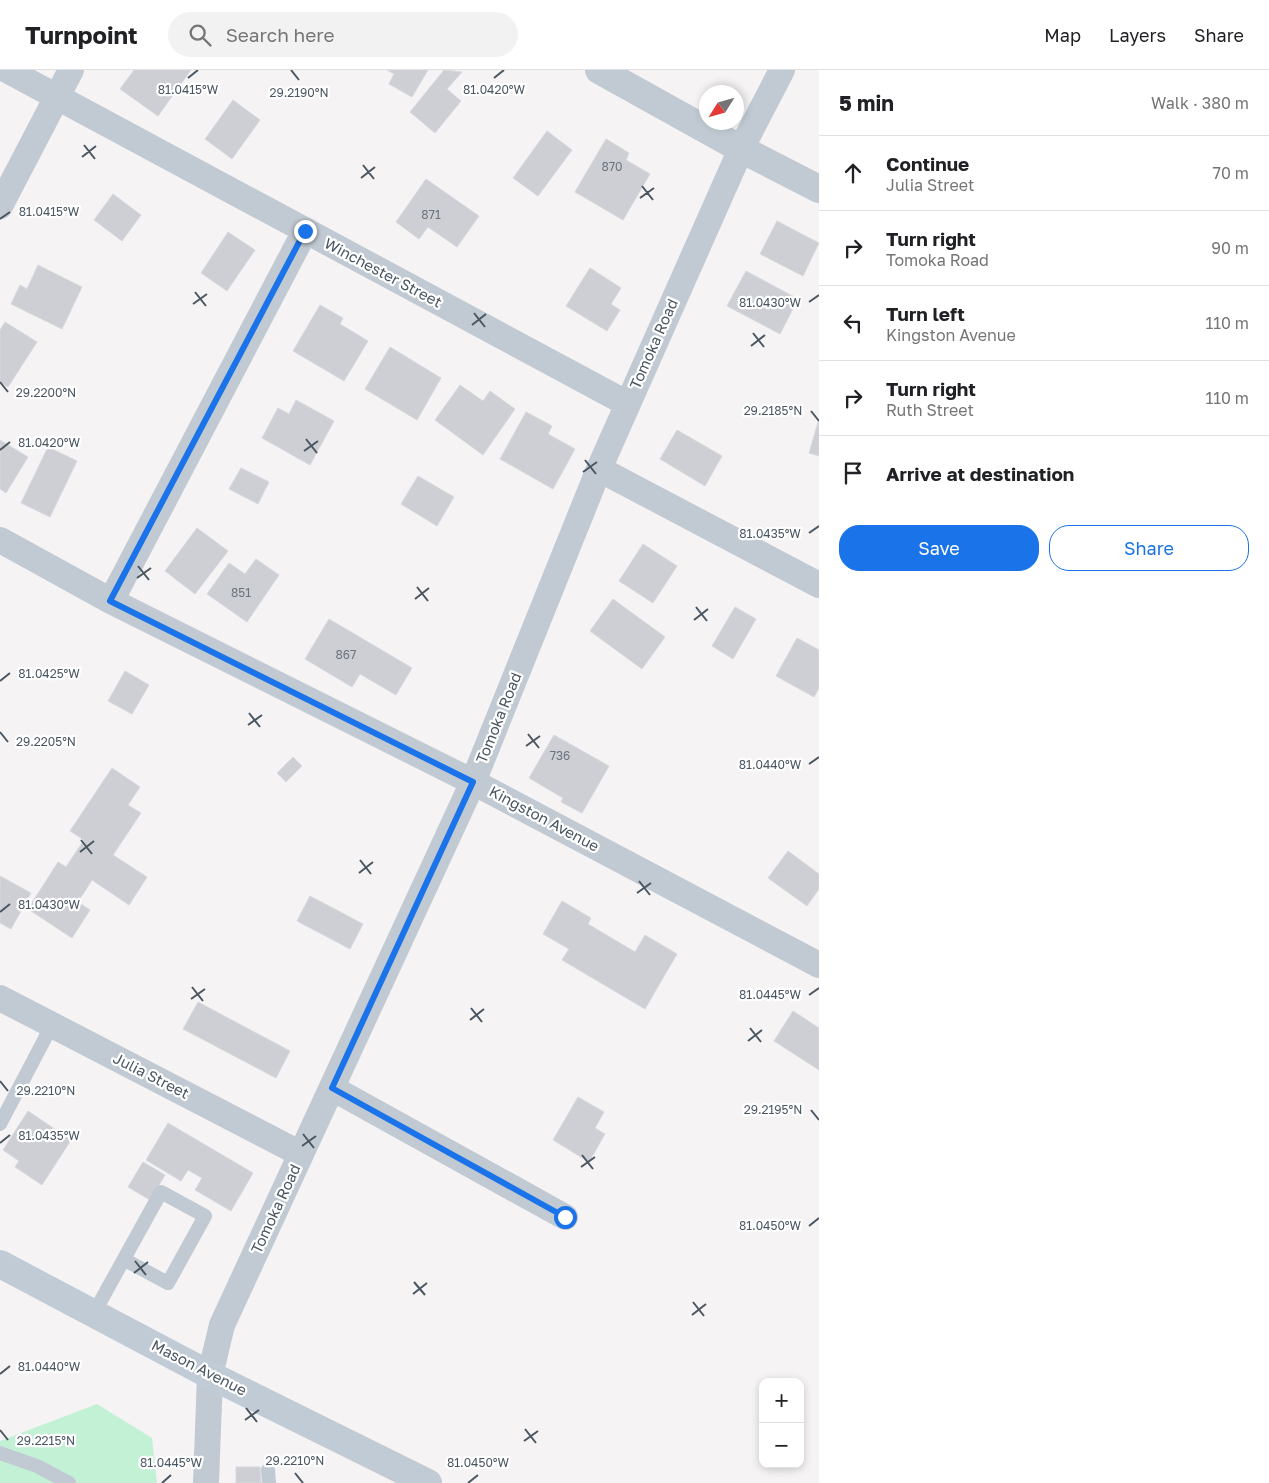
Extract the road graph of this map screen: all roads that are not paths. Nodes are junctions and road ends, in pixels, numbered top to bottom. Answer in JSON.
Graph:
{"nodes":[{"id":1,"x":7,"y":70,"type":"edge"},
{"id":2,"x":71,"y":70,"type":"edge"},
{"id":3,"x":599,"y":70,"type":"edge"},
{"id":4,"x":782,"y":70,"type":"edge"},
{"id":5,"x":57,"y":98,"type":"junction"},
{"id":6,"x":741,"y":149,"type":"junction"},
{"id":7,"x":819,"y":189,"type":"edge"},
{"id":8,"x":0,"y":206,"type":"edge"},
{"id":9,"x":305,"y":231,"type":"junction"},
{"id":10,"x":628,"y":404,"type":"junction"},
{"id":11,"x":599,"y":468,"type":"junction"},
{"id":12,"x":0,"y":540,"type":"edge"},
{"id":13,"x":819,"y":585,"type":"edge"},
{"id":14,"x":110,"y":601,"type":"junction"},
{"id":15,"x":473,"y":782,"type":"junction"},
{"id":16,"x":819,"y":965,"type":"edge"},
{"id":17,"x":1,"y":1002,"type":"edge"},
{"id":18,"x":52,"y":1025,"type":"junction"},
{"id":19,"x":332,"y":1088,"type":"junction"},
{"id":20,"x":0,"y":1124,"type":"edge"},
{"id":21,"x":302,"y":1154,"type":"junction"},
{"id":22,"x":565,"y":1217,"type":"dead end"},
{"id":23,"x":125,"y":1260,"type":"junction"},
{"id":24,"x":0,"y":1264,"type":"edge"},
{"id":25,"x":94,"y":1314,"type":"junction"},
{"id":26,"x":210,"y":1375,"type":"junction"},
{"id":27,"x":0,"y":1453,"type":"edge"},
{"id":28,"x":69,"y":1483,"type":"edge"},
{"id":29,"x":206,"y":1483,"type":"edge"},
{"id":30,"x":428,"y":1483,"type":"edge"}],
"edges":[{"from":1,"to":5,"type":"street","name":"Winchester Street"},
{"from":2,"to":5,"type":"street"},
{"from":3,"to":6,"type":"street"},
{"from":4,"to":6,"type":"street","name":"Tomoka Road"},
{"from":5,"to":8,"type":"street"},
{"from":5,"to":9,"type":"street","name":"Winchester Street"},
{"from":6,"to":7,"type":"street"},
{"from":6,"to":10,"type":"street","name":"Tomoka Road"},
{"from":9,"to":10,"type":"street","name":"Winchester Street"},
{"from":9,"to":14,"type":"street"},
{"from":10,"to":11,"type":"street","name":"Tomoka Road"},
{"from":11,"to":13,"type":"street"},
{"from":11,"to":15,"type":"street","name":"Tomoka Road"},
{"from":12,"to":14,"type":"street","name":"Kingston Avenue"},
{"from":14,"to":15,"type":"street","name":"Kingston Avenue"},
{"from":15,"to":16,"type":"street","name":"Kingston Avenue"},
{"from":15,"to":19,"type":"street","name":"Tomoka Road"},
{"from":17,"to":18,"type":"street","name":"Julia Street"},
{"from":18,"to":20,"type":"lane"},
{"from":18,"to":21,"type":"street","name":"Julia Street"},
{"from":19,"to":21,"type":"street","name":"Tomoka Road"},
{"from":19,"to":22,"type":"street"},
{"from":21,"to":26,"type":"street","name":"Tomoka Road"},
{"from":23,"to":23,"type":"lane"},
{"from":23,"to":25,"type":"lane"},
{"from":24,"to":25,"type":"main road","name":"Mason Avenue"},
{"from":25,"to":26,"type":"main road","name":"Mason Avenue"},
{"from":26,"to":29,"type":"street","name":"Tomoka Road"},
{"from":26,"to":30,"type":"main road","name":"Mason Avenue"},
{"from":27,"to":28,"type":"lane"}]}
